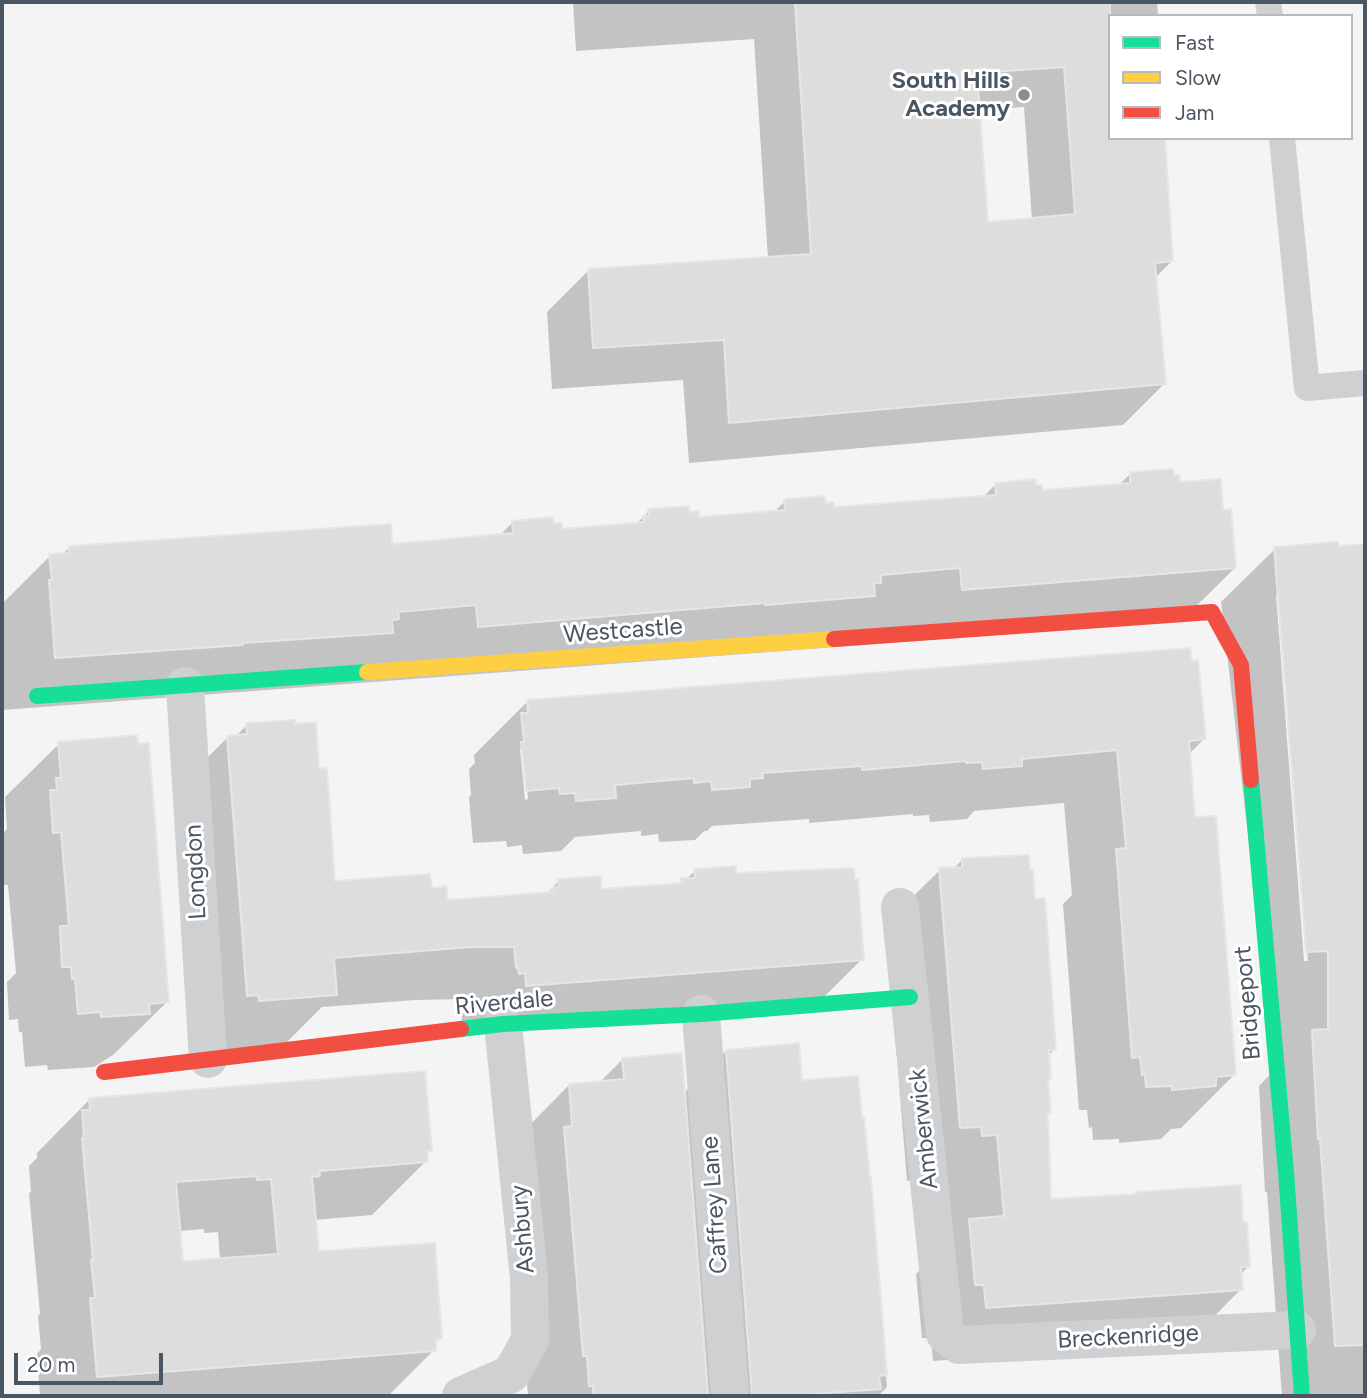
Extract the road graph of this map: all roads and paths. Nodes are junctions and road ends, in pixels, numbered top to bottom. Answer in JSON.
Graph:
{"nodes":[{"id":1,"x":1282,"y":140,"type":"edge"},
{"id":2,"x":1365,"y":383,"type":"edge"},
{"id":3,"x":1212,"y":612,"type":"joint"},
{"id":4,"x":185,"y":686,"type":"junction"},
{"id":5,"x":37,"y":696,"type":"dead end"},
{"id":6,"x":901,"y":906,"type":"dead end"},
{"id":7,"x":910,"y":997,"type":"junction"},
{"id":8,"x":701,"y":1014,"type":"junction"},
{"id":9,"x":503,"y":1024,"type":"junction"},
{"id":10,"x":208,"y":1059,"type":"junction"},
{"id":11,"x":104,"y":1072,"type":"dead end"},
{"id":12,"x":1297,"y":1330,"type":"junction"},
{"id":13,"x":959,"y":1345,"type":"joint"},
{"id":14,"x":461,"y":1396,"type":"edge"},
{"id":15,"x":730,"y":1396,"type":"edge"},
{"id":16,"x":1302,"y":1396,"type":"edge"}],
"edges":[{"from":1,"to":2,"type":"lane"},
{"from":3,"to":4,"type":"street","name":"Westcastle"},
{"from":3,"to":12,"type":"street","name":"Bridgeport"},
{"from":4,"to":5,"type":"street","name":"Westcastle"},
{"from":4,"to":10,"type":"street","name":"Longdon"},
{"from":6,"to":7,"type":"street","name":"Amberwick"},
{"from":7,"to":8,"type":"street","name":"Riverdale"},
{"from":7,"to":13,"type":"street","name":"Amberwick"},
{"from":8,"to":9,"type":"street","name":"Riverdale"},
{"from":8,"to":15,"type":"street","name":"Caffrey Lane"},
{"from":9,"to":10,"type":"street","name":"Riverdale"},
{"from":9,"to":14,"type":"street","name":"Ashbury"},
{"from":10,"to":11,"type":"street","name":"Riverdale"},
{"from":12,"to":13,"type":"street","name":"Breckenridge"},
{"from":12,"to":16,"type":"street","name":"Bridgeport"}]}
